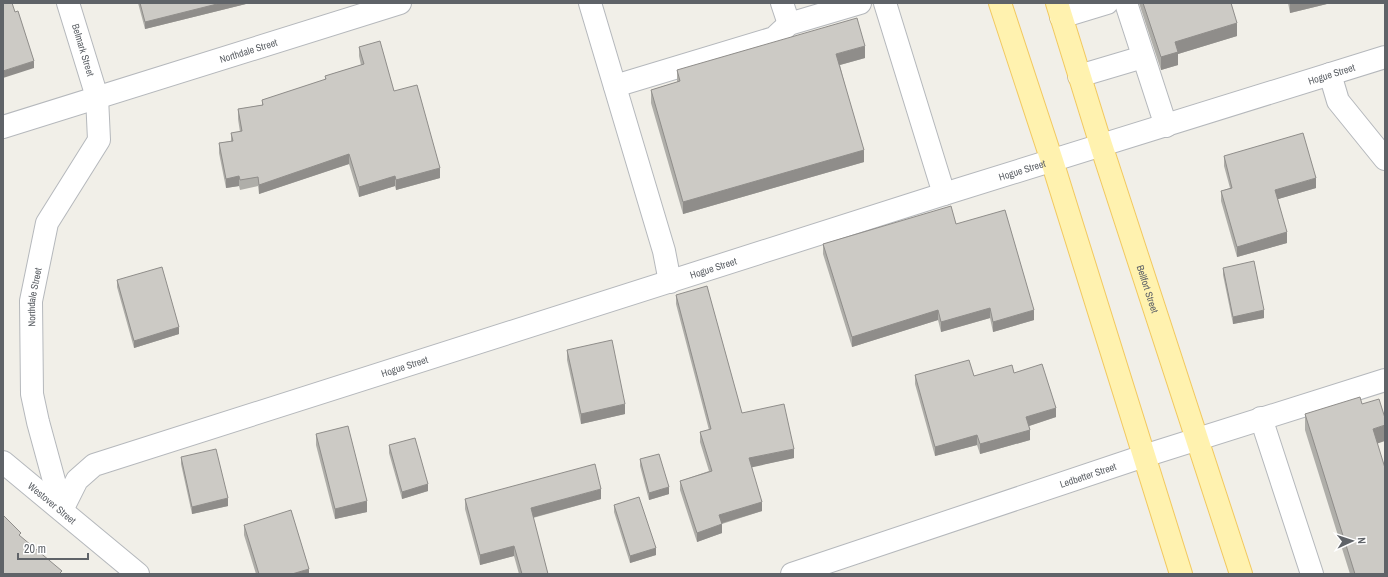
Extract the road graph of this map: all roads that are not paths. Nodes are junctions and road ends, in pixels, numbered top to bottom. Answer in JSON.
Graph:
{"nodes":[{"id":1,"x":68,"y":3,"type":"edge"},
{"id":2,"x":400,"y":3,"type":"edge"},
{"id":3,"x":590,"y":3,"type":"edge"},
{"id":4,"x":782,"y":3,"type":"edge"},
{"id":5,"x":860,"y":3,"type":"edge"},
{"id":6,"x":885,"y":3,"type":"edge"},
{"id":7,"x":1000,"y":3,"type":"edge"},
{"id":8,"x":1106,"y":3,"type":"edge"},
{"id":9,"x":1126,"y":3,"type":"edge"},
{"id":10,"x":378,"y":6,"type":"edge"},
{"id":11,"x":1059,"y":10,"type":"edge"},
{"id":12,"x":789,"y":24,"type":"junction"},
{"id":13,"x":1144,"y":57,"type":"junction"},
{"id":14,"x":1385,"y":57,"type":"edge"},
{"id":15,"x":1330,"y":74,"type":"junction"},
{"id":16,"x":1079,"y":76,"type":"junction"},
{"id":17,"x":615,"y":86,"type":"junction"},
{"id":18,"x":97,"y":97,"type":"junction"},
{"id":19,"x":1166,"y":126,"type":"junction"},
{"id":20,"x":3,"y":127,"type":"edge"},
{"id":21,"x":1101,"y":145,"type":"junction"},
{"id":22,"x":1385,"y":159,"type":"edge"},
{"id":23,"x":1052,"y":161,"type":"junction"},
{"id":24,"x":944,"y":194,"type":"junction"},
{"id":25,"x":670,"y":282,"type":"junction"},
{"id":26,"x":1385,"y":380,"type":"edge"},
{"id":27,"x":1261,"y":418,"type":"junction"},
{"id":28,"x":1198,"y":438,"type":"junction"},
{"id":29,"x":1144,"y":456,"type":"junction"},
{"id":30,"x":3,"y":462,"type":"edge"},
{"id":31,"x":62,"y":510,"type":"junction"},
{"id":32,"x":138,"y":574,"type":"edge"},
{"id":33,"x":792,"y":574,"type":"edge"},
{"id":34,"x":1181,"y":574,"type":"edge"},
{"id":35,"x":1241,"y":574,"type":"edge"},
{"id":36,"x":1312,"y":574,"type":"edge"}],
"edges":[{"from":1,"to":18,"type":"street","name":"Belmark Street"},
{"from":2,"to":10,"type":"street","name":"Northdale Street"},
{"from":3,"to":17,"type":"street"},
{"from":4,"to":12,"type":"street"},
{"from":5,"to":12,"type":"street"},
{"from":6,"to":24,"type":"street"},
{"from":7,"to":23,"type":"main road"},
{"from":8,"to":11,"type":"street"},
{"from":9,"to":13,"type":"street"},
{"from":10,"to":18,"type":"street","name":"Northdale Street"},
{"from":11,"to":16,"type":"main road","name":"Bellfort Street"},
{"from":12,"to":17,"type":"street"},
{"from":13,"to":16,"type":"street"},
{"from":13,"to":19,"type":"street"},
{"from":14,"to":15,"type":"street","name":"Hogue Street"},
{"from":15,"to":19,"type":"street","name":"Hogue Street"},
{"from":15,"to":22,"type":"street"},
{"from":16,"to":21,"type":"main road","name":"Bellfort Street"},
{"from":17,"to":25,"type":"street"},
{"from":18,"to":20,"type":"street","name":"Northdale Street"},
{"from":18,"to":31,"type":"street","name":"Northdale Street"},
{"from":19,"to":21,"type":"street","name":"Hogue Street"},
{"from":21,"to":23,"type":"street","name":"Hogue Street"},
{"from":21,"to":28,"type":"main road","name":"Bellfort Street"},
{"from":23,"to":24,"type":"street","name":"Hogue Street"},
{"from":23,"to":29,"type":"main road"},
{"from":24,"to":25,"type":"street","name":"Hogue Street"},
{"from":25,"to":31,"type":"street","name":"Hogue Street"},
{"from":26,"to":27,"type":"street","name":"Ledbetter Street"},
{"from":27,"to":28,"type":"street","name":"Ledbetter Street"},
{"from":27,"to":36,"type":"street"},
{"from":28,"to":29,"type":"street","name":"Ledbetter Street"},
{"from":28,"to":35,"type":"main road","name":"Bellfort Street"},
{"from":29,"to":33,"type":"street","name":"Ledbetter Street"},
{"from":29,"to":34,"type":"main road"},
{"from":30,"to":31,"type":"street","name":"Westover Street"},
{"from":31,"to":32,"type":"street","name":"Westover Street"}]}
